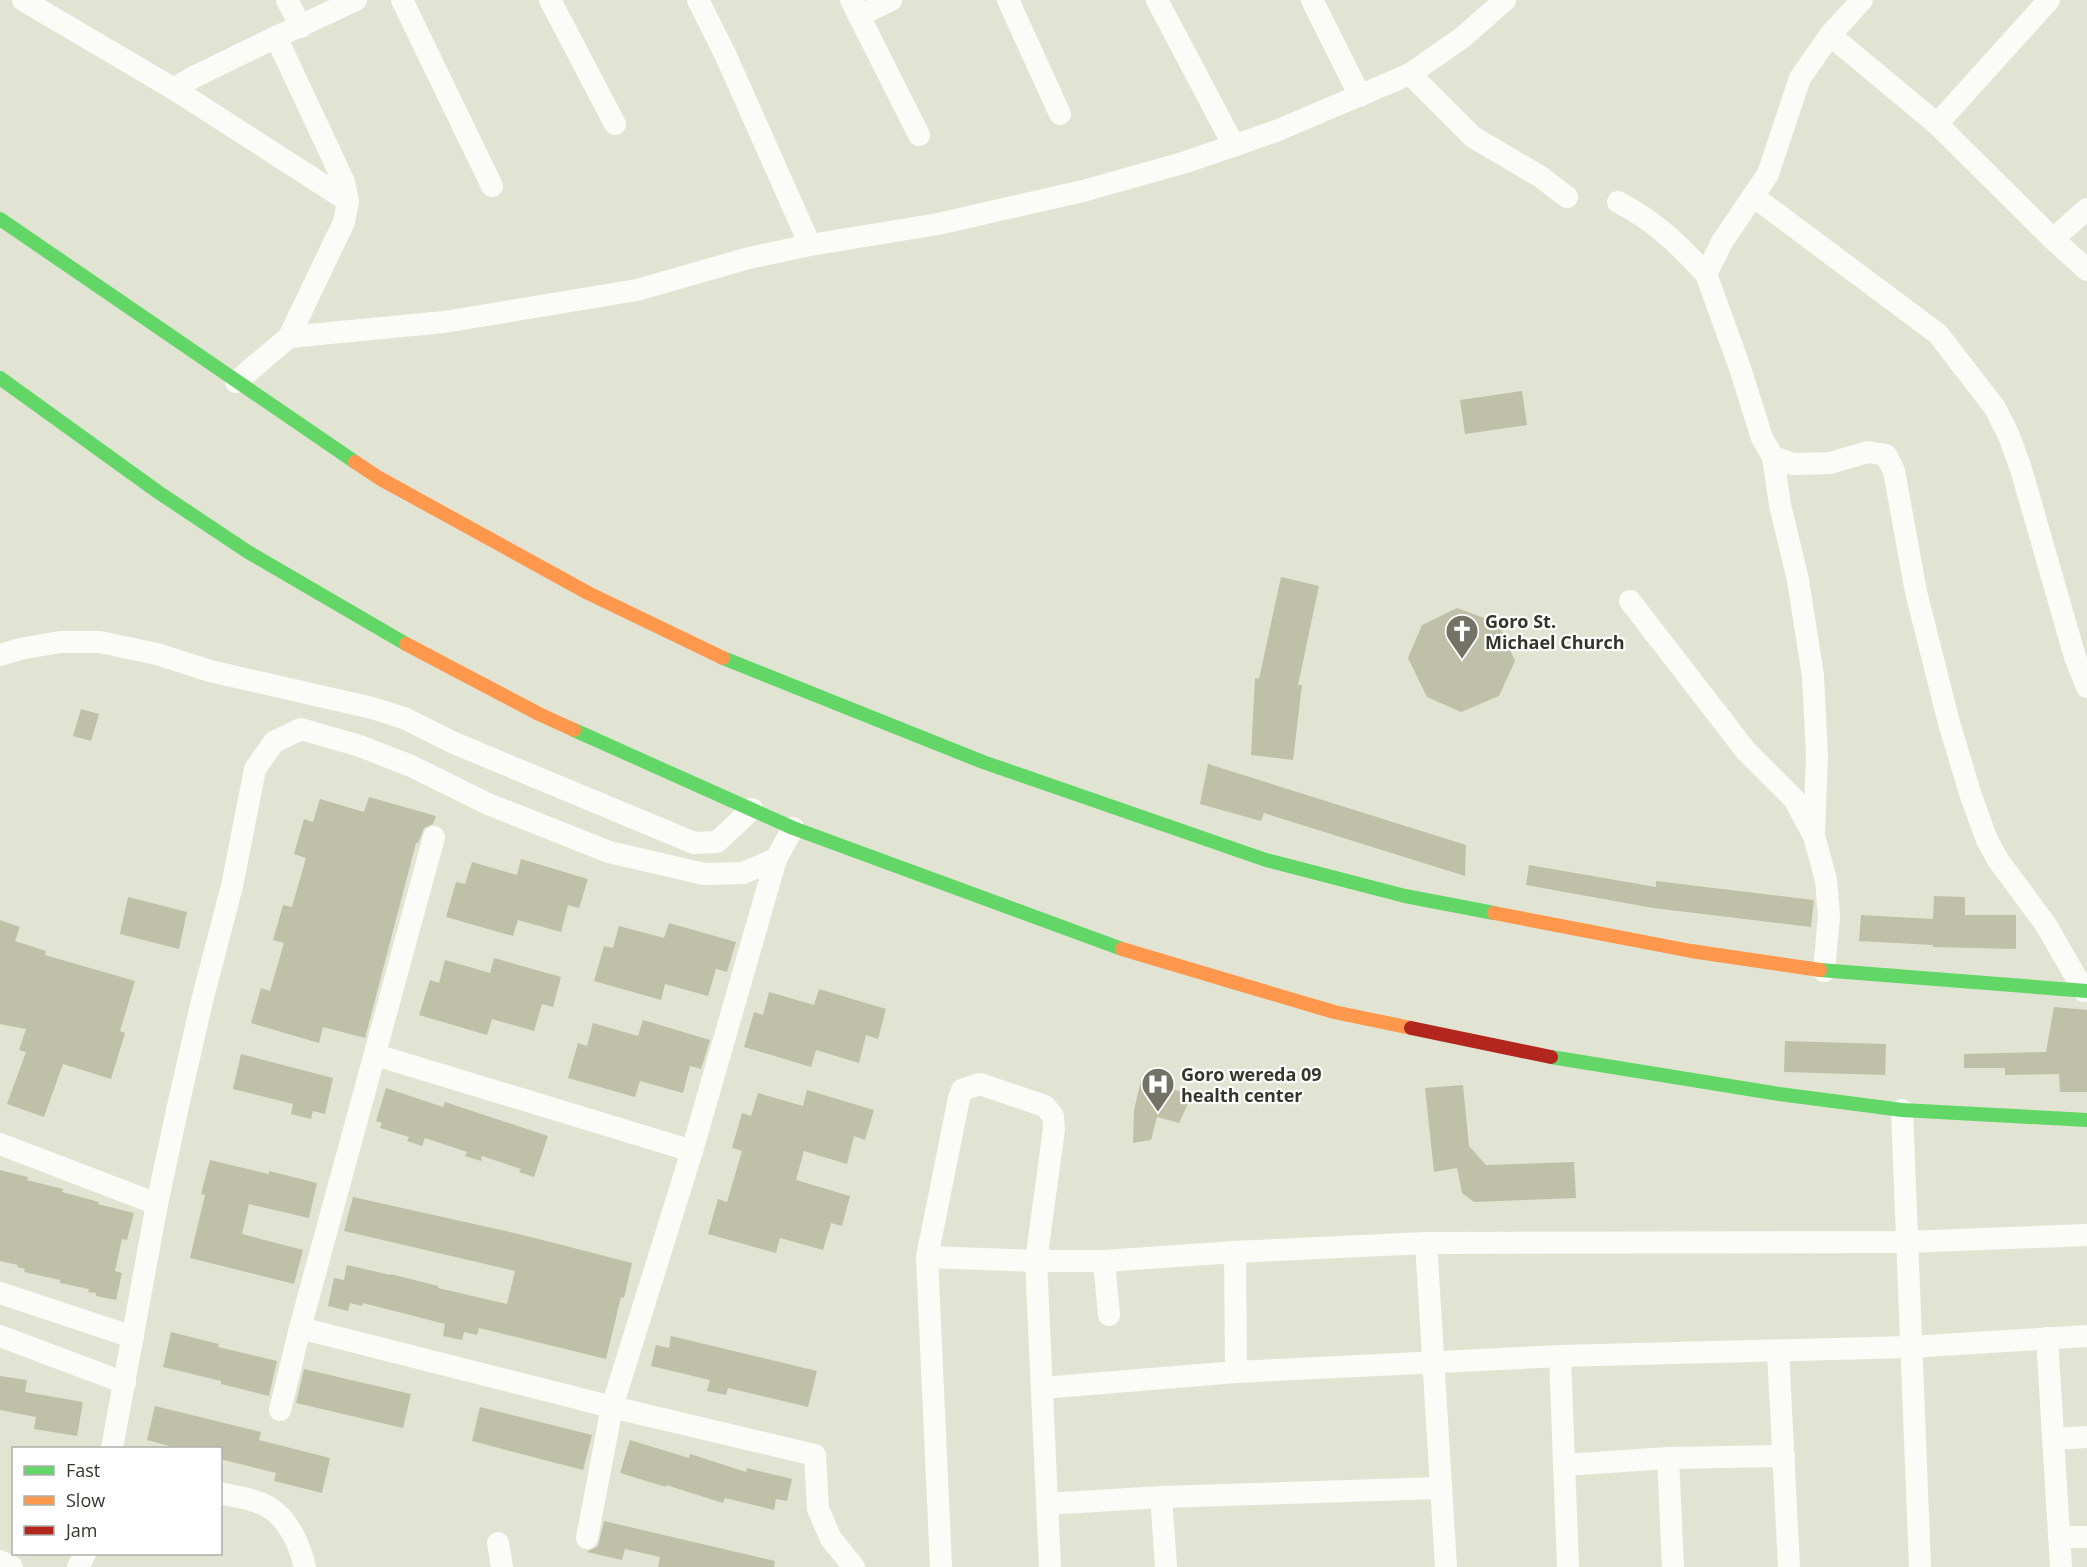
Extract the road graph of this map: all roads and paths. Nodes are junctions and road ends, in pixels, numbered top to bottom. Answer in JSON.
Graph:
{"nodes":[{"id":1,"x":287,"y":0,"type":"edge"},
{"id":2,"x":356,"y":0,"type":"edge"},
{"id":3,"x":402,"y":0,"type":"edge"},
{"id":4,"x":550,"y":0,"type":"edge"},
{"id":5,"x":698,"y":0,"type":"edge"},
{"id":6,"x":891,"y":0,"type":"edge"},
{"id":7,"x":1008,"y":0,"type":"edge"},
{"id":8,"x":1157,"y":0,"type":"edge"},
{"id":9,"x":1312,"y":0,"type":"edge"},
{"id":10,"x":1505,"y":0,"type":"edge"},
{"id":11,"x":1862,"y":0,"type":"edge"},
{"id":12,"x":2049,"y":0,"type":"edge"},
{"id":13,"x":34,"y":2,"type":"edge"},
{"id":14,"x":855,"y":8,"type":"edge"},
{"id":15,"x":301,"y":27,"type":"junction"},
{"id":16,"x":1830,"y":35,"type":"junction"},
{"id":17,"x":276,"y":37,"type":"junction"},
{"id":18,"x":1410,"y":74,"type":"junction"},
{"id":19,"x":174,"y":89,"type":"junction"},
{"id":20,"x":1360,"y":96,"type":"junction"},
{"id":21,"x":1059,"y":114,"type":"dead end"},
{"id":22,"x":615,"y":124,"type":"dead end"},
{"id":23,"x":1937,"y":124,"type":"junction"},
{"id":24,"x":919,"y":135,"type":"dead end"},
{"id":25,"x":1234,"y":146,"type":"junction"},
{"id":26,"x":492,"y":186,"type":"dead end"},
{"id":27,"x":1753,"y":196,"type":"junction"},
{"id":28,"x":1567,"y":197,"type":"dead end"},
{"id":29,"x":348,"y":201,"type":"junction"},
{"id":30,"x":1618,"y":202,"type":"dead end"},
{"id":31,"x":2087,"y":209,"type":"edge"},
{"id":32,"x":0,"y":219,"type":"edge"},
{"id":33,"x":2053,"y":239,"type":"junction"},
{"id":34,"x":810,"y":245,"type":"junction"},
{"id":35,"x":2087,"y":270,"type":"edge"},
{"id":36,"x":1706,"y":274,"type":"junction"},
{"id":37,"x":289,"y":337,"type":"junction"},
{"id":38,"x":0,"y":378,"type":"edge"},
{"id":39,"x":236,"y":382,"type":"junction"},
{"id":40,"x":1773,"y":457,"type":"junction"},
{"id":41,"x":1630,"y":601,"type":"dead end"},
{"id":42,"x":0,"y":655,"type":"edge"},
{"id":43,"x":2087,"y":687,"type":"edge"},
{"id":44,"x":752,"y":809,"type":"junction"},
{"id":45,"x":794,"y":828,"type":"junction"},
{"id":46,"x":1814,"y":836,"type":"junction"},
{"id":47,"x":434,"y":837,"type":"dead end"},
{"id":48,"x":776,"y":860,"type":"junction"},
{"id":49,"x":1824,"y":971,"type":"junction"},
{"id":50,"x":2085,"y":991,"type":"edge"},
{"id":51,"x":376,"y":1055,"type":"junction"},
{"id":52,"x":1902,"y":1110,"type":"junction"},
{"id":53,"x":2087,"y":1120,"type":"edge"},
{"id":54,"x":0,"y":1144,"type":"edge"},
{"id":55,"x":692,"y":1151,"type":"junction"},
{"id":56,"x":157,"y":1204,"type":"junction"},
{"id":57,"x":2087,"y":1235,"type":"edge"},
{"id":58,"x":1906,"y":1242,"type":"junction"},
{"id":59,"x":1426,"y":1243,"type":"junction"},
{"id":60,"x":1235,"y":1252,"type":"junction"},
{"id":61,"x":927,"y":1257,"type":"junction"},
{"id":62,"x":1104,"y":1261,"type":"junction"},
{"id":63,"x":1036,"y":1262,"type":"junction"},
{"id":64,"x":0,"y":1293,"type":"edge"},
{"id":65,"x":1109,"y":1315,"type":"dead end"},
{"id":66,"x":300,"y":1328,"type":"junction"},
{"id":67,"x":0,"y":1336,"type":"edge"},
{"id":68,"x":2087,"y":1336,"type":"edge"},
{"id":69,"x":133,"y":1337,"type":"junction"},
{"id":70,"x":2047,"y":1338,"type":"junction"},
{"id":71,"x":1910,"y":1347,"type":"junction"},
{"id":72,"x":1778,"y":1351,"type":"junction"},
{"id":73,"x":1560,"y":1356,"type":"junction"},
{"id":74,"x":1433,"y":1363,"type":"junction"},
{"id":75,"x":1236,"y":1372,"type":"junction"},
{"id":76,"x":125,"y":1383,"type":"junction"},
{"id":77,"x":1042,"y":1388,"type":"junction"},
{"id":78,"x":612,"y":1407,"type":"junction"},
{"id":79,"x":280,"y":1410,"type":"dead end"},
{"id":80,"x":2087,"y":1437,"type":"edge"},
{"id":81,"x":2054,"y":1438,"type":"junction"},
{"id":82,"x":112,"y":1447,"type":"edge"},
{"id":83,"x":1784,"y":1456,"type":"junction"},
{"id":84,"x":1668,"y":1458,"type":"junction"},
{"id":85,"x":1564,"y":1465,"type":"junction"},
{"id":86,"x":1440,"y":1488,"type":"junction"},
{"id":87,"x":222,"y":1494,"type":"edge"},
{"id":88,"x":1161,"y":1497,"type":"junction"},
{"id":89,"x":1047,"y":1504,"type":"junction"},
{"id":90,"x":2060,"y":1537,"type":"junction"},
{"id":91,"x":2087,"y":1537,"type":"edge"},
{"id":92,"x":587,"y":1538,"type":"dead end"},
{"id":93,"x":498,"y":1543,"type":"dead end"},
{"id":94,"x":0,"y":1561,"type":"edge"},
{"id":95,"x":12,"y":1567,"type":"edge"},
{"id":96,"x":305,"y":1567,"type":"edge"},
{"id":97,"x":502,"y":1567,"type":"edge"},
{"id":98,"x":854,"y":1567,"type":"edge"},
{"id":99,"x":941,"y":1567,"type":"edge"},
{"id":100,"x":1050,"y":1567,"type":"edge"},
{"id":101,"x":1166,"y":1567,"type":"edge"},
{"id":102,"x":1446,"y":1567,"type":"edge"},
{"id":103,"x":1568,"y":1567,"type":"edge"},
{"id":104,"x":1673,"y":1567,"type":"edge"},
{"id":105,"x":1789,"y":1567,"type":"edge"},
{"id":106,"x":1920,"y":1567,"type":"edge"},
{"id":107,"x":2061,"y":1567,"type":"edge"}],
"edges":[{"from":1,"to":15,"type":"street"},
{"from":2,"to":15,"type":"street"},
{"from":3,"to":26,"type":"street"},
{"from":4,"to":22,"type":"street"},
{"from":5,"to":34,"type":"street"},
{"from":6,"to":14,"type":"street"},
{"from":7,"to":21,"type":"street"},
{"from":8,"to":25,"type":"street"},
{"from":9,"to":20,"type":"street"},
{"from":10,"to":18,"type":"street"},
{"from":11,"to":16,"type":"street"},
{"from":12,"to":23,"type":"street"},
{"from":13,"to":19,"type":"street"},
{"from":14,"to":24,"type":"street"},
{"from":15,"to":17,"type":"street"},
{"from":16,"to":23,"type":"street"},
{"from":16,"to":27,"type":"street"},
{"from":17,"to":19,"type":"street"},
{"from":17,"to":29,"type":"street"},
{"from":18,"to":20,"type":"street"},
{"from":18,"to":28,"type":"street"},
{"from":19,"to":29,"type":"street"},
{"from":20,"to":25,"type":"street"},
{"from":23,"to":33,"type":"street"},
{"from":25,"to":34,"type":"street"},
{"from":27,"to":36,"type":"street"},
{"from":27,"to":43,"type":"street"},
{"from":29,"to":37,"type":"street"},
{"from":30,"to":36,"type":"street"},
{"from":31,"to":33,"type":"street"},
{"from":32,"to":39,"type":"highway"},
{"from":33,"to":35,"type":"street"},
{"from":34,"to":37,"type":"street"},
{"from":36,"to":40,"type":"street"},
{"from":37,"to":39,"type":"street"},
{"from":38,"to":44,"type":"highway"},
{"from":39,"to":49,"type":"highway"},
{"from":40,"to":46,"type":"street"},
{"from":40,"to":50,"type":"street"},
{"from":41,"to":46,"type":"street"},
{"from":42,"to":44,"type":"street"},
{"from":44,"to":45,"type":"highway"},
{"from":45,"to":48,"type":"street"},
{"from":45,"to":52,"type":"highway"},
{"from":46,"to":49,"type":"street"},
{"from":47,"to":51,"type":"street"},
{"from":48,"to":55,"type":"street"},
{"from":48,"to":56,"type":"street"},
{"from":49,"to":50,"type":"highway"},
{"from":51,"to":55,"type":"street"},
{"from":51,"to":66,"type":"street"},
{"from":52,"to":53,"type":"highway"},
{"from":52,"to":58,"type":"street"},
{"from":54,"to":56,"type":"street"},
{"from":55,"to":78,"type":"street"},
{"from":56,"to":69,"type":"street"},
{"from":57,"to":58,"type":"street"},
{"from":58,"to":59,"type":"street"},
{"from":58,"to":71,"type":"street"},
{"from":59,"to":60,"type":"street"},
{"from":59,"to":74,"type":"street"},
{"from":60,"to":62,"type":"street"},
{"from":60,"to":75,"type":"street"},
{"from":61,"to":63,"type":"street"},
{"from":61,"to":63,"type":"street"},
{"from":61,"to":99,"type":"street"},
{"from":62,"to":63,"type":"street"},
{"from":62,"to":65,"type":"street"},
{"from":63,"to":77,"type":"street"},
{"from":64,"to":69,"type":"street"},
{"from":66,"to":78,"type":"street"},
{"from":66,"to":79,"type":"street"},
{"from":67,"to":76,"type":"street"},
{"from":68,"to":70,"type":"street"},
{"from":69,"to":76,"type":"street"},
{"from":70,"to":71,"type":"street"},
{"from":70,"to":81,"type":"street"},
{"from":71,"to":72,"type":"street"},
{"from":71,"to":106,"type":"street"},
{"from":72,"to":73,"type":"street"},
{"from":72,"to":83,"type":"street"},
{"from":73,"to":74,"type":"street"},
{"from":73,"to":85,"type":"street"},
{"from":74,"to":75,"type":"street"},
{"from":74,"to":86,"type":"street"},
{"from":75,"to":77,"type":"street"},
{"from":76,"to":82,"type":"street"},
{"from":77,"to":89,"type":"street"},
{"from":78,"to":92,"type":"street"},
{"from":78,"to":98,"type":"street"},
{"from":80,"to":81,"type":"street"},
{"from":81,"to":90,"type":"street"},
{"from":83,"to":84,"type":"street"},
{"from":83,"to":105,"type":"street"},
{"from":84,"to":85,"type":"street"},
{"from":84,"to":104,"type":"street"},
{"from":85,"to":103,"type":"street"},
{"from":86,"to":88,"type":"street"},
{"from":86,"to":102,"type":"street"},
{"from":87,"to":96,"type":"street"},
{"from":88,"to":89,"type":"street"},
{"from":88,"to":101,"type":"street"},
{"from":89,"to":100,"type":"street"},
{"from":90,"to":91,"type":"street"},
{"from":90,"to":107,"type":"street"},
{"from":93,"to":97,"type":"street"},
{"from":94,"to":95,"type":"street"}]}
